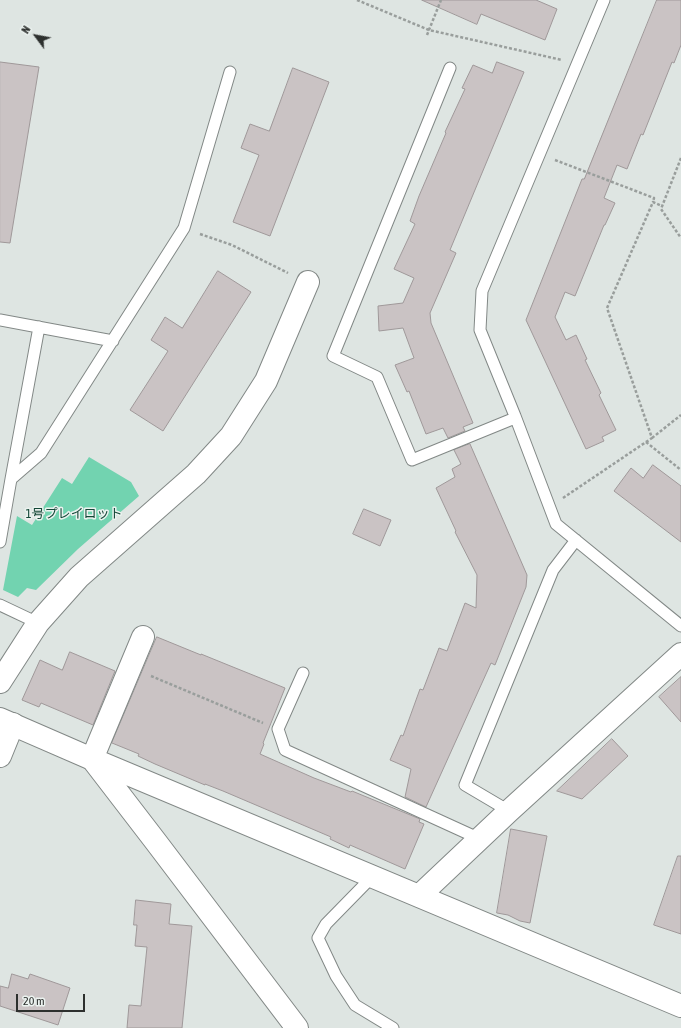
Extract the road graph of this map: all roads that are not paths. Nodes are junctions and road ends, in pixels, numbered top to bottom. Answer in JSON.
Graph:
{"nodes":[{"id":1,"x":604,"y":0,"type":"edge"},
{"id":2,"x":450,"y":68,"type":"dead end"},
{"id":3,"x":230,"y":72,"type":"dead end"},
{"id":4,"x":301,"y":279,"type":"road end"},
{"id":5,"x":0,"y":320,"type":"edge"},
{"id":6,"x":39,"y":327,"type":"junction"},
{"id":7,"x":113,"y":341,"type":"junction"},
{"id":8,"x":515,"y":418,"type":"junction"},
{"id":9,"x":11,"y":478,"type":"junction"},
{"id":10,"x":576,"y":540,"type":"junction"},
{"id":11,"x":0,"y":542,"type":"edge"},
{"id":12,"x":0,"y":605,"type":"edge"},
{"id":13,"x":38,"y":623,"type":"junction"},
{"id":14,"x":681,"y":626,"type":"edge"},
{"id":15,"x":143,"y":637,"type":"dead end"},
{"id":16,"x":681,"y":654,"type":"edge"},
{"id":17,"x":303,"y":673,"type":"dead end"},
{"id":18,"x":0,"y":682,"type":"edge"},
{"id":19,"x":7,"y":722,"type":"edge"},
{"id":20,"x":0,"y":756,"type":"edge"},
{"id":21,"x":92,"y":759,"type":"junction"},
{"id":22,"x":509,"y":811,"type":"junction"},
{"id":23,"x":480,"y":839,"type":"junction"},
{"id":24,"x":372,"y":877,"type":"junction"},
{"id":25,"x":419,"y":896,"type":"junction"},
{"id":26,"x":681,"y":1006,"type":"edge"},
{"id":27,"x":297,"y":1028,"type":"edge"},
{"id":28,"x":393,"y":1028,"type":"edge"}],
"edges":[{"from":1,"to":8,"type":"lane"},
{"from":2,"to":8,"type":"lane"},
{"from":3,"to":7,"type":"lane"},
{"from":4,"to":13,"type":"street"},
{"from":5,"to":6,"type":"lane"},
{"from":6,"to":7,"type":"lane"},
{"from":6,"to":9,"type":"lane"},
{"from":7,"to":9,"type":"lane"},
{"from":8,"to":10,"type":"lane"},
{"from":9,"to":11,"type":"lane"},
{"from":10,"to":14,"type":"lane"},
{"from":10,"to":22,"type":"lane"},
{"from":12,"to":13,"type":"lane"},
{"from":13,"to":18,"type":"street"},
{"from":15,"to":21,"type":"street"},
{"from":16,"to":22,"type":"street"},
{"from":17,"to":23,"type":"lane"},
{"from":19,"to":20,"type":"street"},
{"from":19,"to":21,"type":"street"},
{"from":21,"to":24,"type":"street"},
{"from":21,"to":27,"type":"street"},
{"from":22,"to":23,"type":"street"},
{"from":23,"to":25,"type":"street"},
{"from":24,"to":25,"type":"street"},
{"from":24,"to":28,"type":"lane"},
{"from":25,"to":26,"type":"street"}]}
